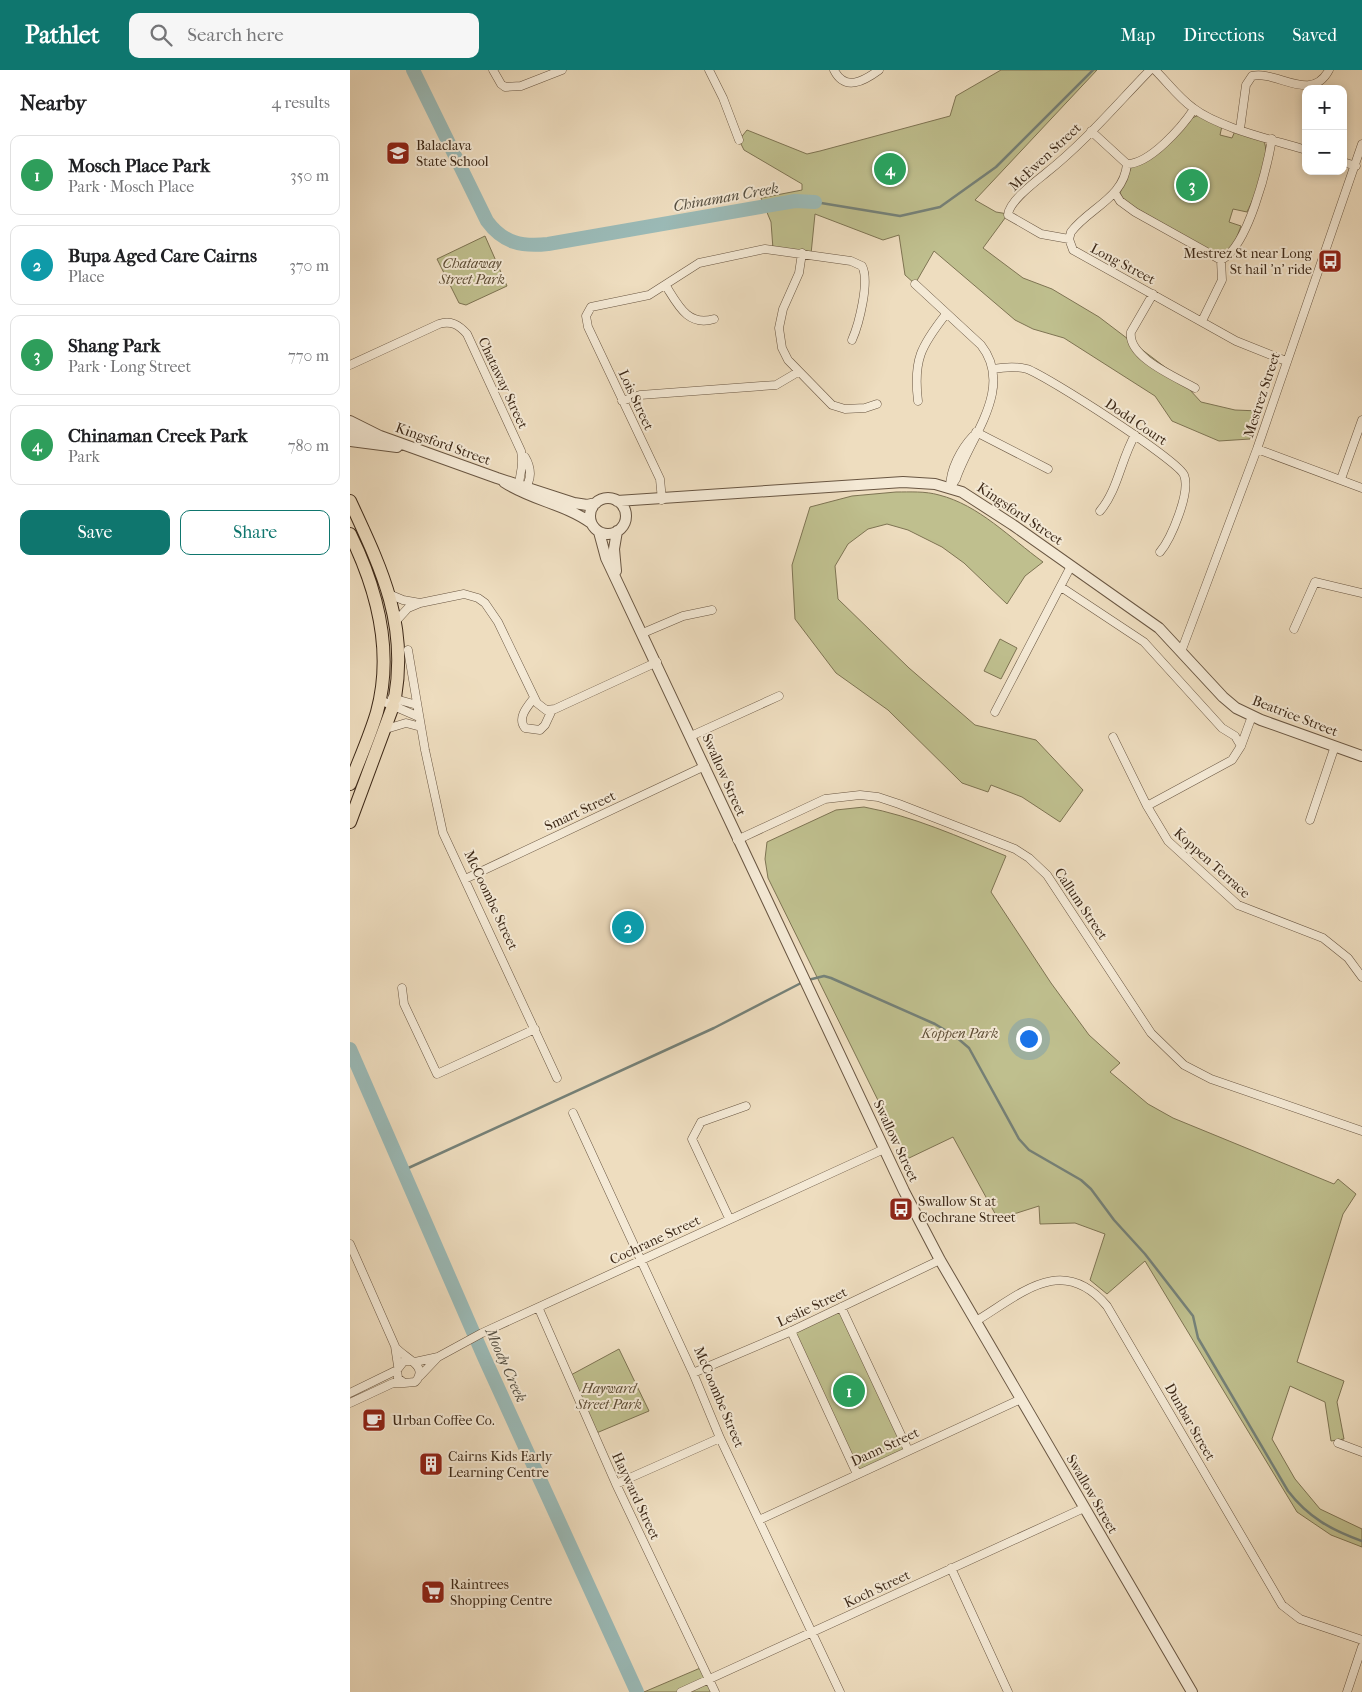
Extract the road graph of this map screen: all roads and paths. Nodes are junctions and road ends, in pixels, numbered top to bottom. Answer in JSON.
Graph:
{"nodes":[{"id":1,"x":494,"y":70,"type":"edge"},
{"id":2,"x":562,"y":70,"type":"edge"},
{"id":3,"x":709,"y":70,"type":"edge"},
{"id":4,"x":834,"y":70,"type":"edge"},
{"id":5,"x":879,"y":70,"type":"edge"},
{"id":6,"x":1150,"y":70,"type":"edge"},
{"id":7,"x":1155,"y":70,"type":"edge"},
{"id":8,"x":1329,"y":70,"type":"edge"},
{"id":9,"x":1194,"y":109,"type":"junction"},
{"id":10,"x":1240,"y":129,"type":"junction"},
{"id":11,"x":1091,"y":131,"type":"junction"},
{"id":12,"x":1272,"y":139,"type":"junction"},
{"id":13,"x":739,"y":140,"type":"dead end"},
{"id":14,"x":1362,"y":144,"type":"edge"},
{"id":15,"x":1302,"y":149,"type":"edge"},
{"id":16,"x":1347,"y":163,"type":"edge"},
{"id":17,"x":1127,"y":164,"type":"junction"},
{"id":18,"x":1356,"y":166,"type":"junction"},
{"id":19,"x":1115,"y":193,"type":"junction"},
{"id":20,"x":1069,"y":239,"type":"junction"},
{"id":21,"x":802,"y":253,"type":"junction"},
{"id":22,"x":1221,"y":260,"type":"junction"},
{"id":23,"x":915,"y":284,"type":"dead end"},
{"id":24,"x":666,"y":286,"type":"junction"},
{"id":25,"x":1152,"y":294,"type":"junction"},
{"id":26,"x":946,"y":314,"type":"junction"},
{"id":27,"x":714,"y":319,"type":"dead end"},
{"id":28,"x":1202,"y":321,"type":"junction"},
{"id":29,"x":852,"y":340,"type":"dead end"},
{"id":30,"x":1286,"y":361,"type":"junction"},
{"id":31,"x":350,"y":365,"type":"edge"},
{"id":32,"x":993,"y":369,"type":"junction"},
{"id":33,"x":798,"y":372,"type":"junction"},
{"id":34,"x":1195,"y":388,"type":"dead end"},
{"id":35,"x":622,"y":401,"type":"junction"},
{"id":36,"x":918,"y":402,"type":"dead end"},
{"id":37,"x":877,"y":404,"type":"dead end"},
{"id":38,"x":1362,"y":420,"type":"edge"},
{"id":39,"x":350,"y":421,"type":"edge"},
{"id":40,"x":350,"y":431,"type":"edge"},
{"id":41,"x":976,"y":432,"type":"junction"},
{"id":42,"x":1135,"y":435,"type":"junction"},
{"id":43,"x":380,"y":436,"type":"junction"},
{"id":44,"x":350,"y":441,"type":"edge"},
{"id":45,"x":1257,"y":449,"type":"junction"},
{"id":46,"x":420,"y":450,"type":"junction"},
{"id":47,"x":1048,"y":470,"type":"dead end"},
{"id":48,"x":1341,"y":479,"type":"junction"},
{"id":49,"x":522,"y":487,"type":"junction"},
{"id":50,"x":950,"y":488,"type":"junction"},
{"id":51,"x":1362,"y":488,"type":"edge"},
{"id":52,"x":662,"y":500,"type":"junction"},
{"id":53,"x":350,"y":501,"type":"edge"},
{"id":54,"x":617,"y":502,"type":"junction"},
{"id":55,"x":596,"y":503,"type":"junction"},
{"id":56,"x":1100,"y":511,"type":"dead end"},
{"id":57,"x":624,"y":522,"type":"junction"},
{"id":58,"x":591,"y":523,"type":"junction"},
{"id":59,"x":617,"y":531,"type":"junction"},
{"id":60,"x":600,"y":532,"type":"junction"},
{"id":61,"x":350,"y":534,"type":"edge"},
{"id":62,"x":1160,"y":552,"type":"dead end"},
{"id":63,"x":1071,"y":566,"type":"junction"},
{"id":64,"x":618,"y":580,"type":"junction"},
{"id":65,"x":1061,"y":587,"type":"junction"},
{"id":66,"x":1362,"y":593,"type":"edge"},
{"id":67,"x":391,"y":595,"type":"junction"},
{"id":68,"x":420,"y":603,"type":"junction"},
{"id":69,"x":712,"y":610,"type":"dead end"},
{"id":70,"x":397,"y":620,"type":"junction"},
{"id":71,"x":1294,"y":629,"type":"dead end"},
{"id":72,"x":643,"y":633,"type":"junction"},
{"id":73,"x":408,"y":650,"type":"dead end"},
{"id":74,"x":1181,"y":652,"type":"junction"},
{"id":75,"x":657,"y":662,"type":"junction"},
{"id":76,"x":779,"y":696,"type":"dead end"},
{"id":77,"x":534,"y":698,"type":"junction"},
{"id":78,"x":380,"y":700,"type":"junction"},
{"id":79,"x":394,"y":702,"type":"junction"},
{"id":80,"x":417,"y":705,"type":"junction"},
{"id":81,"x":552,"y":710,"type":"junction"},
{"id":82,"x":995,"y":712,"type":"dead end"},
{"id":83,"x":1252,"y":716,"type":"junction"},
{"id":84,"x":419,"y":717,"type":"junction"},
{"id":85,"x":421,"y":727,"type":"junction"},
{"id":86,"x":386,"y":729,"type":"junction"},
{"id":87,"x":692,"y":736,"type":"junction"},
{"id":88,"x":1113,"y":737,"type":"dead end"},
{"id":89,"x":1241,"y":746,"type":"junction"},
{"id":90,"x":1335,"y":746,"type":"junction"},
{"id":91,"x":1362,"y":756,"type":"edge"},
{"id":92,"x":705,"y":766,"type":"junction"},
{"id":93,"x":350,"y":784,"type":"edge"},
{"id":94,"x":1147,"y":806,"type":"junction"},
{"id":95,"x":1310,"y":820,"type":"dead end"},
{"id":96,"x":350,"y":822,"type":"edge"},
{"id":97,"x":737,"y":840,"type":"junction"},
{"id":98,"x":465,"y":878,"type":"junction"},
{"id":99,"x":1362,"y":977,"type":"edge"},
{"id":100,"x":402,"y":988,"type":"dead end"},
{"id":101,"x":535,"y":1029,"type":"junction"},
{"id":102,"x":557,"y":1078,"type":"dead end"},
{"id":103,"x":746,"y":1106,"type":"dead end"},
{"id":104,"x":573,"y":1113,"type":"dead end"},
{"id":105,"x":1362,"y":1131,"type":"edge"},
{"id":106,"x":884,"y":1149,"type":"junction"},
{"id":107,"x":729,"y":1218,"type":"junction"},
{"id":108,"x":350,"y":1244,"type":"edge"},
{"id":109,"x":642,"y":1260,"type":"junction"},
{"id":110,"x":940,"y":1260,"type":"junction"},
{"id":111,"x":841,"y":1307,"type":"junction"},
{"id":112,"x":539,"y":1309,"type":"junction"},
{"id":113,"x":976,"y":1321,"type":"junction"},
{"id":114,"x":791,"y":1331,"type":"junction"},
{"id":115,"x":395,"y":1346,"type":"junction"},
{"id":116,"x":438,"y":1357,"type":"junction"},
{"id":117,"x":413,"y":1362,"type":"junction"},
{"id":118,"x":398,"y":1368,"type":"junction"},
{"id":119,"x":693,"y":1373,"type":"junction"},
{"id":120,"x":420,"y":1376,"type":"junction"},
{"id":121,"x":404,"y":1383,"type":"junction"},
{"id":122,"x":350,"y":1393,"type":"edge"},
{"id":123,"x":1021,"y":1399,"type":"junction"},
{"id":124,"x":350,"y":1403,"type":"edge"},
{"id":125,"x":720,"y":1438,"type":"junction"},
{"id":126,"x":1338,"y":1443,"type":"dead end"},
{"id":127,"x":908,"y":1450,"type":"junction"},
{"id":128,"x":1362,"y":1452,"type":"edge"},
{"id":129,"x":857,"y":1474,"type":"junction"},
{"id":130,"x":616,"y":1484,"type":"junction"},
{"id":131,"x":1084,"y":1508,"type":"junction"},
{"id":132,"x":759,"y":1520,"type":"junction"},
{"id":133,"x":951,"y":1568,"type":"junction"},
{"id":134,"x":813,"y":1633,"type":"junction"},
{"id":135,"x":1362,"y":1640,"type":"edge"},
{"id":136,"x":1362,"y":1647,"type":"edge"},
{"id":137,"x":710,"y":1680,"type":"junction"},
{"id":138,"x":681,"y":1692,"type":"edge"},
{"id":139,"x":715,"y":1692,"type":"edge"},
{"id":140,"x":840,"y":1692,"type":"edge"},
{"id":141,"x":1008,"y":1692,"type":"edge"},
{"id":142,"x":1192,"y":1692,"type":"edge"},
{"id":143,"x":1347,"y":1692,"type":"edge"}],
"edges":[{"from":1,"to":2,"type":"street"},
{"from":3,"to":13,"type":"street"},
{"from":4,"to":5,"type":"street"},
{"from":6,"to":11,"type":"street","name":"McEwen Street"},
{"from":7,"to":9,"type":"street"},
{"from":8,"to":10,"type":"street"},
{"from":9,"to":10,"type":"street"},
{"from":9,"to":17,"type":"street"},
{"from":10,"to":12,"type":"street"},
{"from":11,"to":17,"type":"street"},
{"from":11,"to":20,"type":"street","name":"McEwen Street"},
{"from":12,"to":15,"type":"street"},
{"from":12,"to":22,"type":"street"},
{"from":14,"to":18,"type":"street","name":"Mestrez Street"},
{"from":16,"to":18,"type":"street"},
{"from":17,"to":19,"type":"street"},
{"from":18,"to":30,"type":"street","name":"Mestrez Street"},
{"from":19,"to":20,"type":"street"},
{"from":19,"to":22,"type":"street"},
{"from":20,"to":25,"type":"street","name":"Long Street"},
{"from":21,"to":24,"type":"street"},
{"from":21,"to":29,"type":"street"},
{"from":21,"to":33,"type":"street"},
{"from":22,"to":28,"type":"street"},
{"from":23,"to":26,"type":"street"},
{"from":24,"to":27,"type":"street"},
{"from":24,"to":35,"type":"street","name":"Lois Street"},
{"from":25,"to":28,"type":"street","name":"Long Street"},
{"from":25,"to":34,"type":"street"},
{"from":26,"to":32,"type":"street"},
{"from":26,"to":36,"type":"street"},
{"from":28,"to":30,"type":"street","name":"Long Street"},
{"from":30,"to":45,"type":"street","name":"Mestrez Street"},
{"from":31,"to":49,"type":"street","name":"Chataway Street"},
{"from":32,"to":41,"type":"street"},
{"from":32,"to":42,"type":"street","name":"Dodd Court"},
{"from":33,"to":35,"type":"street"},
{"from":33,"to":37,"type":"street"},
{"from":35,"to":52,"type":"street","name":"Lois Street"},
{"from":38,"to":48,"type":"street"},
{"from":39,"to":43,"type":"street","name":"Kingsford Street"},
{"from":40,"to":43,"type":"street","name":"Kingsford Street"},
{"from":41,"to":47,"type":"street"},
{"from":41,"to":50,"type":"street"},
{"from":42,"to":56,"type":"street"},
{"from":42,"to":62,"type":"street","name":"Dodd Court"},
{"from":43,"to":46,"type":"street","name":"Kingsford Street"},
{"from":44,"to":46,"type":"street"},
{"from":45,"to":48,"type":"street"},
{"from":45,"to":74,"type":"street","name":"Mestrez Street"},
{"from":46,"to":49,"type":"street","name":"Kingsford Street"},
{"from":48,"to":51,"type":"street"},
{"from":49,"to":55,"type":"street","name":"Kingsford Street"},
{"from":49,"to":58,"type":"street","name":"Kingsford Street"},
{"from":50,"to":52,"type":"street","name":"Kingsford Street"},
{"from":50,"to":63,"type":"street","name":"Kingsford Street"},
{"from":52,"to":54,"type":"street","name":"Kingsford Street"},
{"from":52,"to":57,"type":"street","name":"Kingsford Street"},
{"from":53,"to":67,"type":"main road"},
{"from":54,"to":55,"type":"street"},
{"from":54,"to":57,"type":"street"},
{"from":55,"to":58,"type":"street"},
{"from":57,"to":59,"type":"street"},
{"from":58,"to":60,"type":"street"},
{"from":59,"to":60,"type":"street"},
{"from":59,"to":64,"type":"street","name":"Swallow Street"},
{"from":60,"to":64,"type":"street","name":"Swallow Street"},
{"from":61,"to":78,"type":"main road"},
{"from":63,"to":65,"type":"street"},
{"from":63,"to":74,"type":"street","name":"Kingsford Street"},
{"from":64,"to":72,"type":"street","name":"Swallow Street"},
{"from":65,"to":82,"type":"street"},
{"from":65,"to":89,"type":"street"},
{"from":66,"to":71,"type":"street"},
{"from":67,"to":68,"type":"street"},
{"from":67,"to":70,"type":"main road"},
{"from":68,"to":70,"type":"street"},
{"from":68,"to":77,"type":"street"},
{"from":69,"to":72,"type":"street"},
{"from":70,"to":79,"type":"main road"},
{"from":72,"to":75,"type":"street","name":"Swallow Street"},
{"from":73,"to":80,"type":"street","name":"McCoombe Street"},
{"from":74,"to":83,"type":"street","name":"Beatrice Street"},
{"from":75,"to":81,"type":"street"},
{"from":75,"to":87,"type":"street","name":"Swallow Street"},
{"from":76,"to":87,"type":"street"},
{"from":77,"to":81,"type":"street"},
{"from":77,"to":81,"type":"street"},
{"from":78,"to":79,"type":"street"},
{"from":78,"to":93,"type":"main road"},
{"from":79,"to":80,"type":"street"},
{"from":79,"to":84,"type":"street"},
{"from":79,"to":86,"type":"main road"},
{"from":80,"to":84,"type":"street","name":"McCoombe Street"},
{"from":83,"to":89,"type":"street"},
{"from":83,"to":90,"type":"street","name":"Beatrice Street"},
{"from":84,"to":85,"type":"street","name":"McCoombe Street"},
{"from":85,"to":86,"type":"street"},
{"from":85,"to":98,"type":"street","name":"McCoombe Street"},
{"from":86,"to":96,"type":"main road"},
{"from":87,"to":92,"type":"street","name":"Swallow Street"},
{"from":88,"to":94,"type":"street","name":"Koppen Terrace"},
{"from":89,"to":94,"type":"street"},
{"from":90,"to":91,"type":"street","name":"Beatrice Street"},
{"from":90,"to":95,"type":"street"},
{"from":92,"to":97,"type":"street","name":"Swallow Street"},
{"from":92,"to":98,"type":"street","name":"Smart Street"},
{"from":94,"to":99,"type":"street","name":"Koppen Terrace"},
{"from":97,"to":105,"type":"street","name":"Callum Street"},
{"from":97,"to":106,"type":"street","name":"Swallow Street"},
{"from":98,"to":101,"type":"street","name":"McCoombe Street"},
{"from":100,"to":101,"type":"street"},
{"from":101,"to":102,"type":"street","name":"McCoombe Street"},
{"from":103,"to":107,"type":"street"},
{"from":104,"to":109,"type":"street","name":"McCoombe Street"},
{"from":106,"to":107,"type":"street","name":"Cochrane Street"},
{"from":106,"to":110,"type":"street","name":"Swallow Street"},
{"from":107,"to":109,"type":"street","name":"Cochrane Street"},
{"from":108,"to":115,"type":"street"},
{"from":109,"to":112,"type":"street","name":"Cochrane Street"},
{"from":109,"to":119,"type":"street","name":"McCoombe Street"},
{"from":110,"to":111,"type":"street","name":"Leslie Street"},
{"from":110,"to":113,"type":"street","name":"Swallow Street"},
{"from":111,"to":114,"type":"street","name":"Leslie Street"},
{"from":111,"to":127,"type":"street"},
{"from":112,"to":116,"type":"street","name":"Cochrane Street"},
{"from":112,"to":130,"type":"street","name":"Hayward Street"},
{"from":113,"to":123,"type":"street","name":"Swallow Street"},
{"from":113,"to":135,"type":"street","name":"Dunbar Street"},
{"from":114,"to":119,"type":"street","name":"Leslie Street"},
{"from":114,"to":129,"type":"street"},
{"from":115,"to":117,"type":"street"},
{"from":115,"to":118,"type":"street"},
{"from":116,"to":117,"type":"street","name":"Cochrane Street"},
{"from":116,"to":120,"type":"street","name":"Cochrane Street"},
{"from":117,"to":118,"type":"street"},
{"from":117,"to":120,"type":"street"},
{"from":118,"to":121,"type":"street"},
{"from":118,"to":122,"type":"street"},
{"from":119,"to":125,"type":"street","name":"McCoombe Street"},
{"from":120,"to":121,"type":"street"},
{"from":121,"to":124,"type":"street"},
{"from":123,"to":127,"type":"street","name":"Dann Street"},
{"from":123,"to":131,"type":"street","name":"Swallow Street"},
{"from":125,"to":130,"type":"street"},
{"from":125,"to":132,"type":"street","name":"McCoombe Street"},
{"from":126,"to":128,"type":"street"},
{"from":127,"to":129,"type":"street","name":"Dann Street"},
{"from":129,"to":132,"type":"street","name":"Dann Street"},
{"from":130,"to":137,"type":"street","name":"Hayward Street"},
{"from":131,"to":133,"type":"street","name":"Koch Street"},
{"from":131,"to":142,"type":"street","name":"Swallow Street"},
{"from":132,"to":134,"type":"street","name":"McCoombe Street"},
{"from":133,"to":134,"type":"street","name":"Koch Street"},
{"from":133,"to":141,"type":"street"},
{"from":134,"to":137,"type":"street","name":"Koch Street"},
{"from":134,"to":140,"type":"street","name":"McCoombe Street"},
{"from":136,"to":143,"type":"street"},
{"from":137,"to":138,"type":"street","name":"Koch Street"},
{"from":137,"to":139,"type":"street","name":"Hayward Street"}]}
